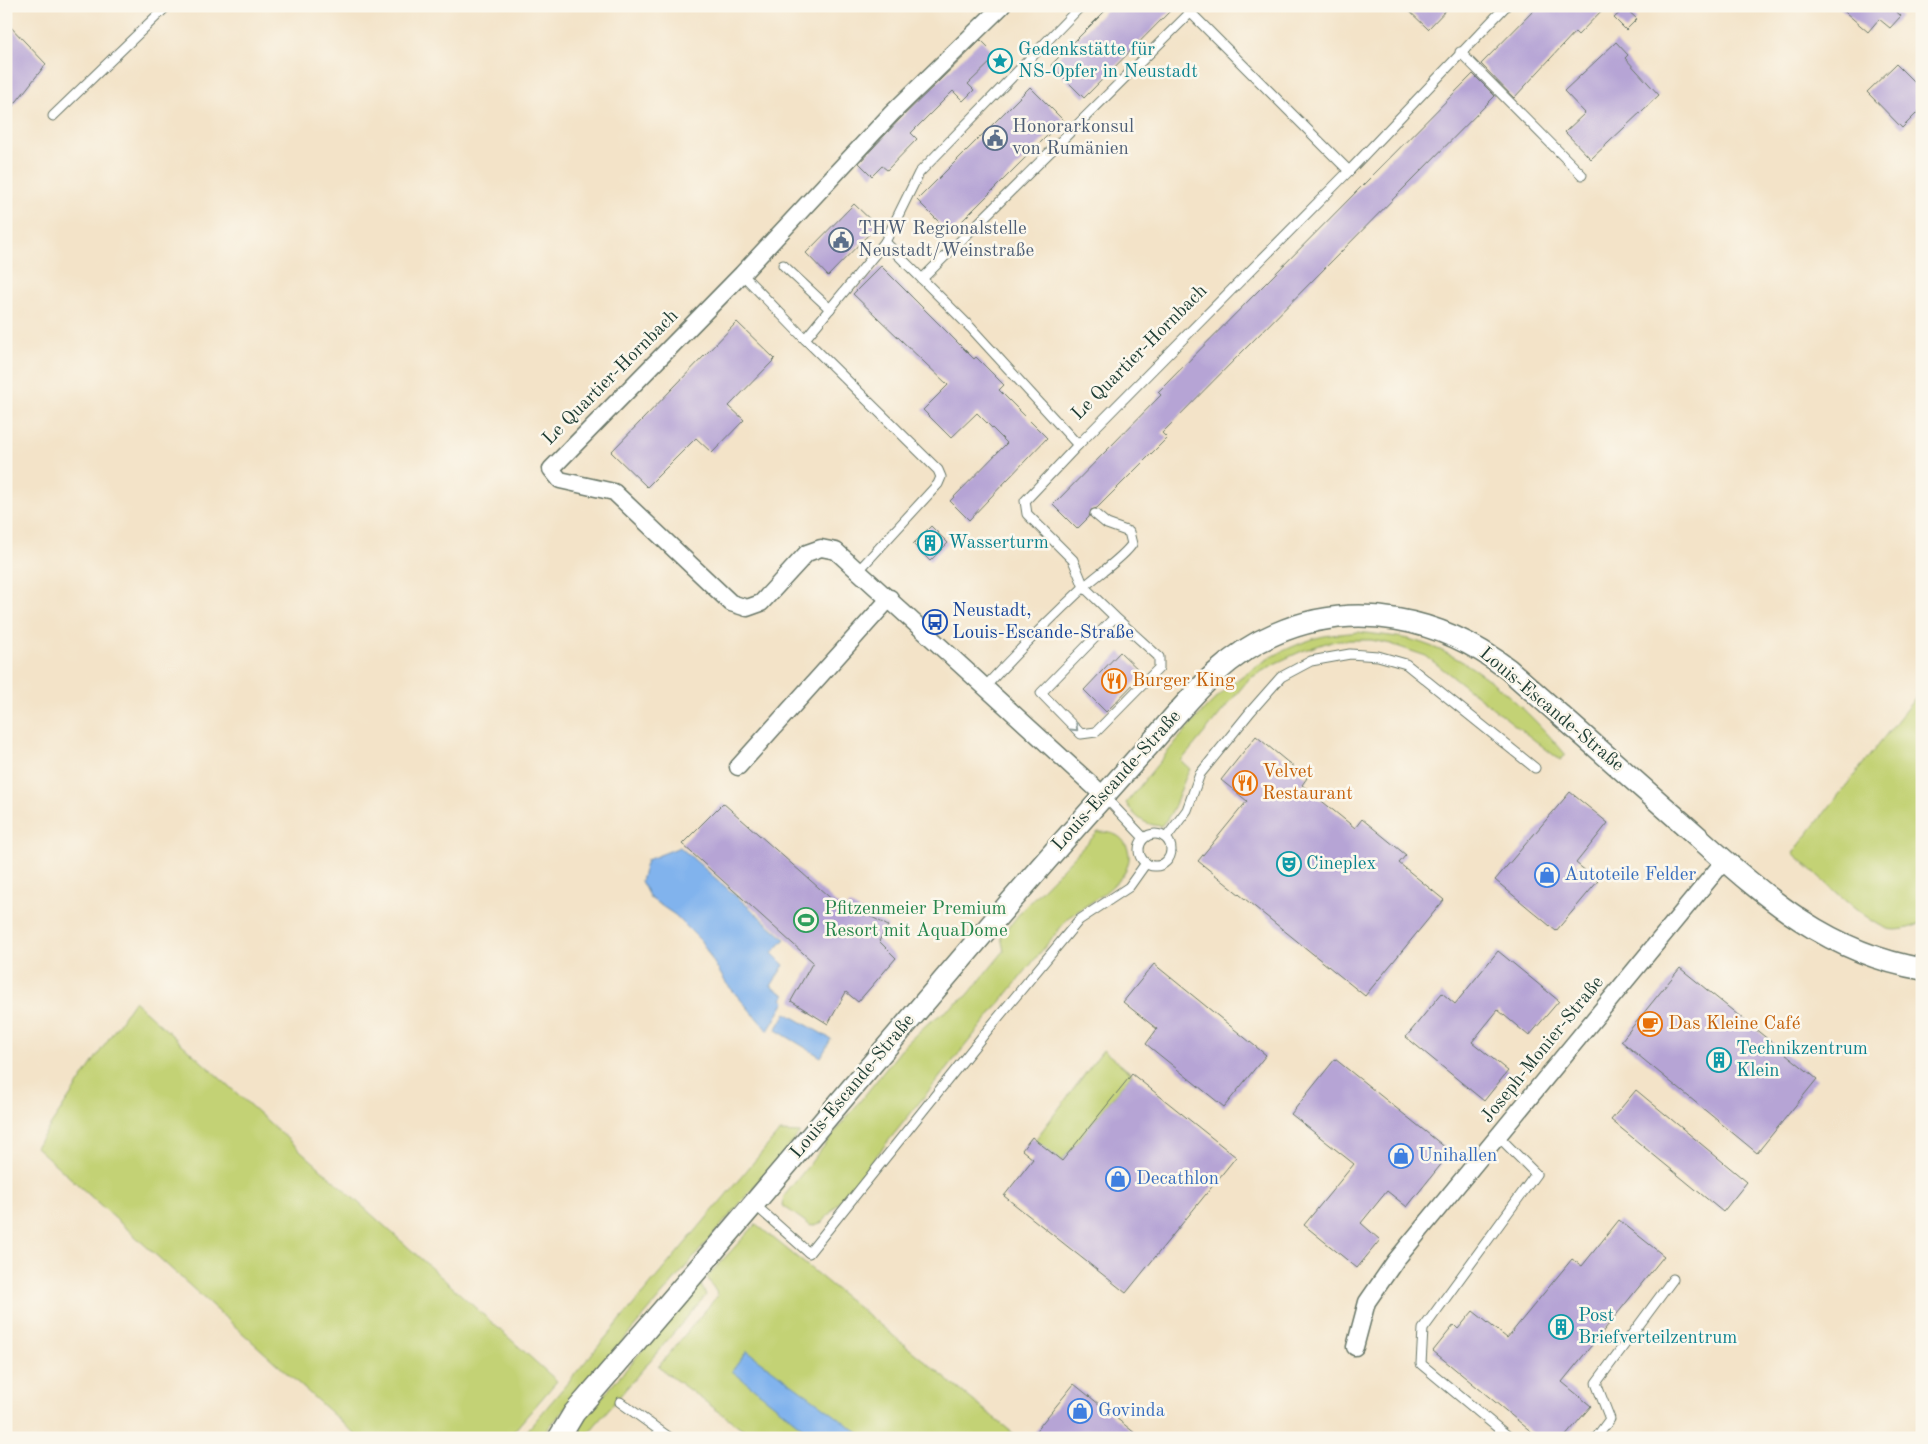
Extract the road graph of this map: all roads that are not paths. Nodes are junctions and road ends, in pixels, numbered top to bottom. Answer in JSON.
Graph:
{"nodes":[{"id":1,"x":167,"y":6,"type":"edge"},
{"id":2,"x":1002,"y":6,"type":"edge"},
{"id":3,"x":1081,"y":6,"type":"edge"},
{"id":4,"x":1506,"y":6,"type":"edge"},
{"id":5,"x":1191,"y":8,"type":"edge"},
{"id":6,"x":1460,"y":52,"type":"junction"},
{"id":7,"x":53,"y":116,"type":"dead end"},
{"id":8,"x":1349,"y":171,"type":"junction"},
{"id":9,"x":1582,"y":175,"type":"dead end"},
{"id":10,"x":885,"y":242,"type":"junction"},
{"id":11,"x":783,"y":264,"type":"dead end"},
{"id":12,"x":742,"y":274,"type":"junction"},
{"id":13,"x":922,"y":279,"type":"junction"},
{"id":14,"x":830,"y":309,"type":"junction"},
{"id":15,"x":805,"y":339,"type":"junction"},
{"id":16,"x":1078,"y":445,"type":"junction"},
{"id":17,"x":1095,"y":514,"type":"dead end"},
{"id":18,"x":859,"y":570,"type":"junction"},
{"id":19,"x":1084,"y":587,"type":"junction"},
{"id":20,"x":890,"y":598,"type":"junction"},
{"id":21,"x":1115,"y":617,"type":"junction"},
{"id":22,"x":984,"y":688,"type":"junction"},
{"id":23,"x":738,"y":767,"type":"dead end"},
{"id":24,"x":1535,"y":768,"type":"dead end"},
{"id":25,"x":1104,"y":796,"type":"junction"},
{"id":26,"x":1144,"y":838,"type":"junction"},
{"id":27,"x":1166,"y":838,"type":"junction"},
{"id":28,"x":1725,"y":860,"type":"junction"},
{"id":29,"x":1146,"y":863,"type":"junction"},
{"id":30,"x":1922,"y":969,"type":"edge"},
{"id":31,"x":1498,"y":1136,"type":"junction"},
{"id":32,"x":754,"y":1204,"type":"junction"},
{"id":33,"x":1673,"y":1279,"type":"dead end"},
{"id":34,"x":1355,"y":1347,"type":"dead end"},
{"id":35,"x":620,"y":1402,"type":"dead end"},
{"id":36,"x":574,"y":1413,"type":"junction"},
{"id":37,"x":545,"y":1438,"type":"edge"},
{"id":38,"x":559,"y":1438,"type":"edge"},
{"id":39,"x":670,"y":1438,"type":"edge"},
{"id":40,"x":1510,"y":1438,"type":"edge"},
{"id":41,"x":1596,"y":1438,"type":"edge"}],
"edges":[{"from":1,"to":7,"type":"lane"},
{"from":2,"to":12,"type":"street","name":"Le Quartier-Hornbach"},
{"from":3,"to":10,"type":"lane"},
{"from":4,"to":6,"type":"lane","name":"Le Quartier-Hornbach"},
{"from":5,"to":8,"type":"lane"},
{"from":5,"to":13,"type":"lane"},
{"from":6,"to":8,"type":"lane","name":"Le Quartier-Hornbach"},
{"from":6,"to":9,"type":"lane"},
{"from":8,"to":16,"type":"lane","name":"Le Quartier-Hornbach"},
{"from":10,"to":13,"type":"lane","name":"Le Quartier-Hornbach"},
{"from":10,"to":14,"type":"lane"},
{"from":11,"to":14,"type":"lane"},
{"from":12,"to":15,"type":"lane"},
{"from":12,"to":18,"type":"street","name":"Le Quartier-Hornbach"},
{"from":13,"to":16,"type":"lane","name":"Le Quartier-Hornbach"},
{"from":14,"to":15,"type":"lane"},
{"from":15,"to":18,"type":"lane"},
{"from":16,"to":19,"type":"lane"},
{"from":17,"to":19,"type":"lane"},
{"from":18,"to":20,"type":"street","name":"Le Quartier-Hornbach"},
{"from":19,"to":21,"type":"lane"},
{"from":19,"to":22,"type":"lane"},
{"from":20,"to":22,"type":"street","name":"Le Quartier-Hornbach"},
{"from":20,"to":23,"type":"street"},
{"from":21,"to":21,"type":"lane","one_way":true},
{"from":22,"to":25,"type":"street","name":"Le Quartier-Hornbach"},
{"from":24,"to":27,"type":"lane"},
{"from":25,"to":26,"type":"lane"},
{"from":25,"to":28,"type":"street","name":"Louis-Escande-Straße"},
{"from":25,"to":32,"type":"street","name":"Louis-Escande-Straße"},
{"from":26,"to":27,"type":"lane"},
{"from":26,"to":29,"type":"lane"},
{"from":27,"to":29,"type":"lane"},
{"from":28,"to":30,"type":"street","name":"Louis-Escande-Straße"},
{"from":28,"to":31,"type":"street","name":"Joseph-Monier-Straße"},
{"from":29,"to":32,"type":"lane"},
{"from":31,"to":34,"type":"street","name":"Joseph-Monier-Straße"},
{"from":31,"to":40,"type":"lane"},
{"from":32,"to":36,"type":"street","name":"Louis-Escande-Straße"},
{"from":33,"to":41,"type":"lane"},
{"from":35,"to":39,"type":"lane"},
{"from":36,"to":37,"type":"street","name":"Louis-Escande-Straße"},
{"from":36,"to":38,"type":"street","name":"Louis-Escande-Straße"}]}
